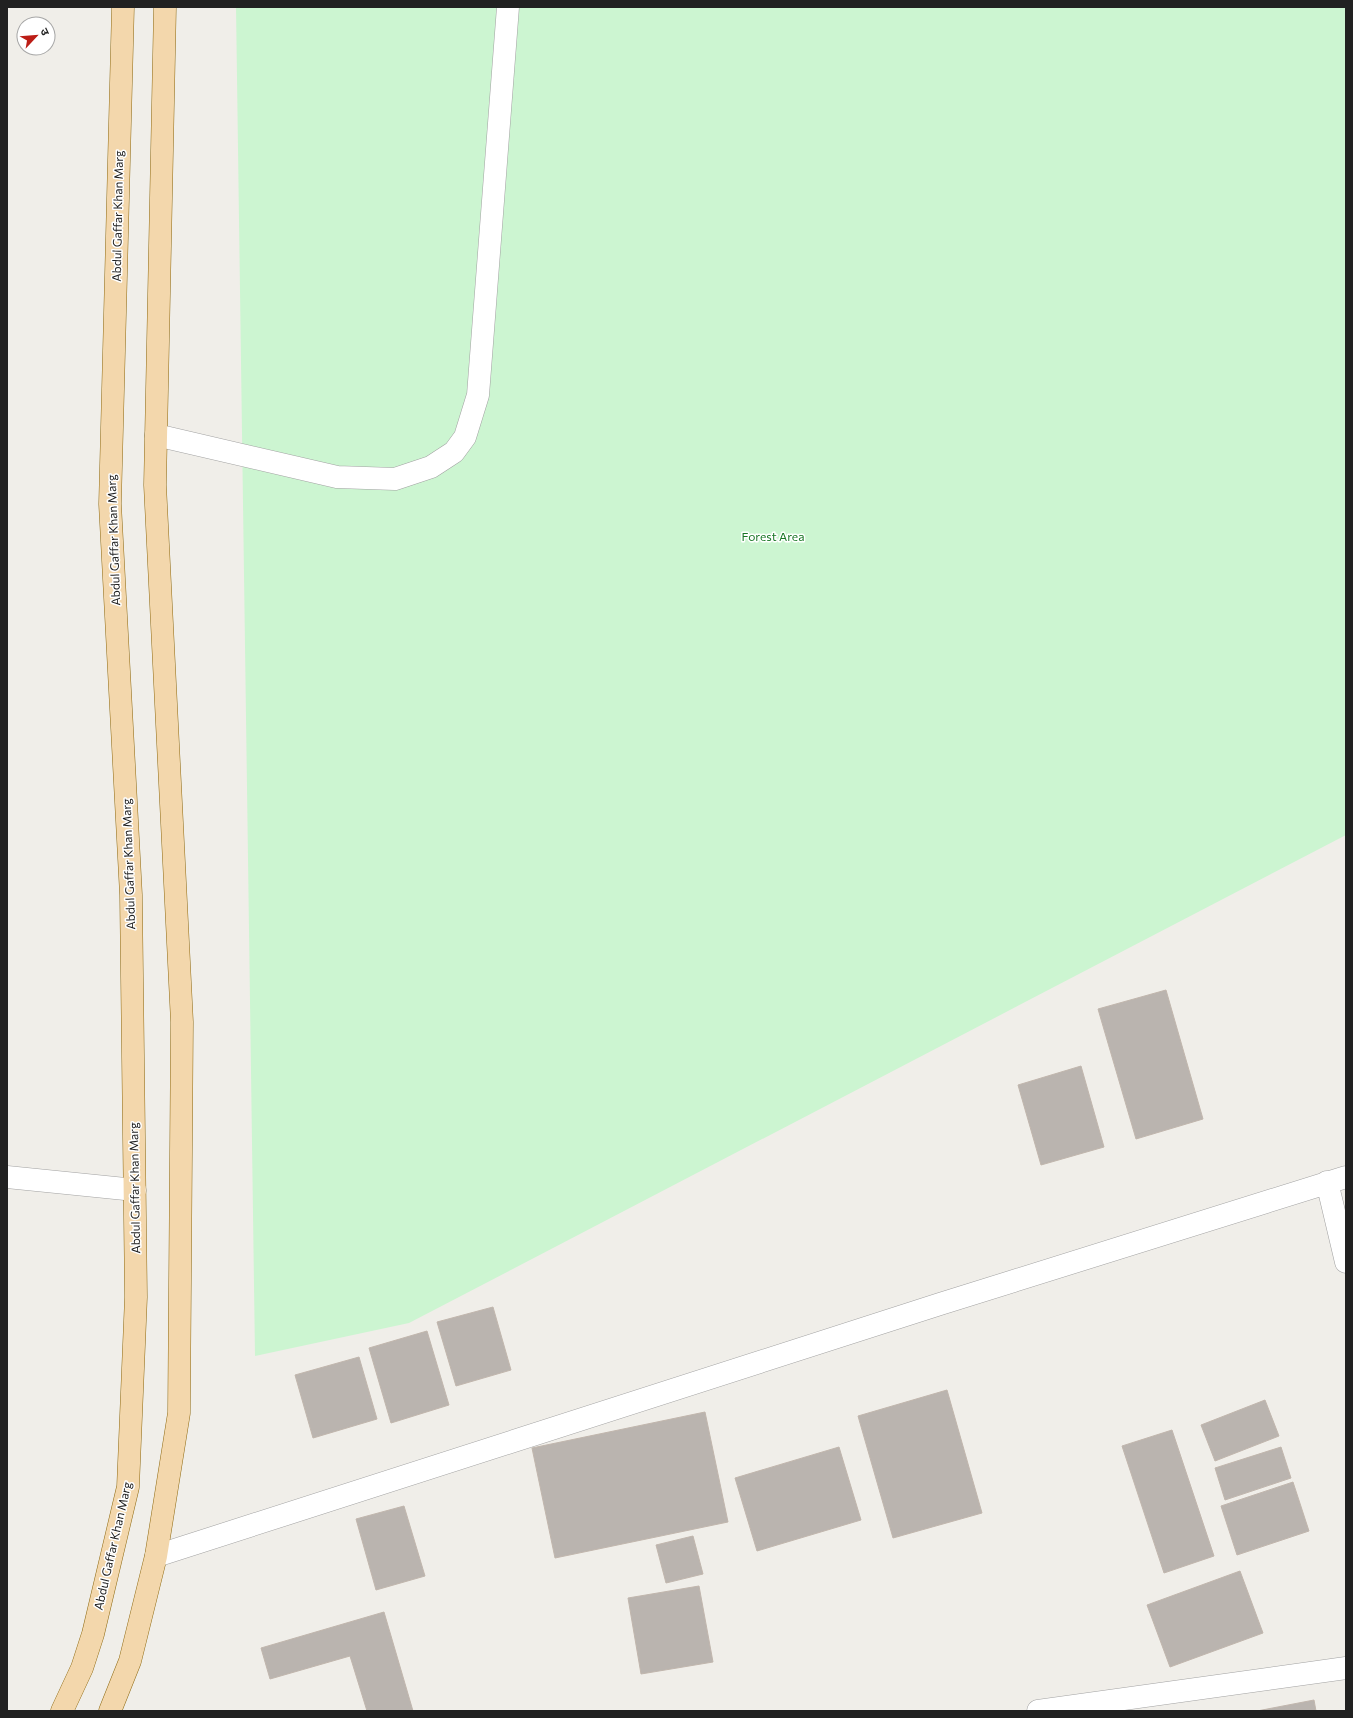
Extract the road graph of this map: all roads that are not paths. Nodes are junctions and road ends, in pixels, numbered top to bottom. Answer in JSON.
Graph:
{"nodes":[{"id":1,"x":123,"y":7,"type":"edge"},
{"id":2,"x":165,"y":7,"type":"edge"},
{"id":3,"x":508,"y":7,"type":"edge"},
{"id":4,"x":156,"y":435,"type":"junction"},
{"id":5,"x":7,"y":1177,"type":"edge"},
{"id":6,"x":1336,"y":1180,"type":"edge"},
{"id":7,"x":135,"y":1190,"type":"junction"},
{"id":8,"x":1346,"y":1262,"type":"edge"},
{"id":9,"x":156,"y":1556,"type":"junction"},
{"id":10,"x":1346,"y":1668,"type":"edge"},
{"id":11,"x":62,"y":1711,"type":"edge"},
{"id":12,"x":110,"y":1711,"type":"edge"},
{"id":13,"x":1038,"y":1711,"type":"edge"}],
"edges":[{"from":1,"to":7,"type":"main road","name":"Abdul Gaffar Khan Marg"},
{"from":2,"to":4,"type":"main road"},
{"from":3,"to":4,"type":"street"},
{"from":4,"to":9,"type":"main road"},
{"from":5,"to":7,"type":"street"},
{"from":6,"to":8,"type":"street"},
{"from":6,"to":9,"type":"street"},
{"from":7,"to":11,"type":"main road","name":"Abdul Gaffar Khan Marg"},
{"from":9,"to":12,"type":"main road"},
{"from":10,"to":13,"type":"street"}]}
